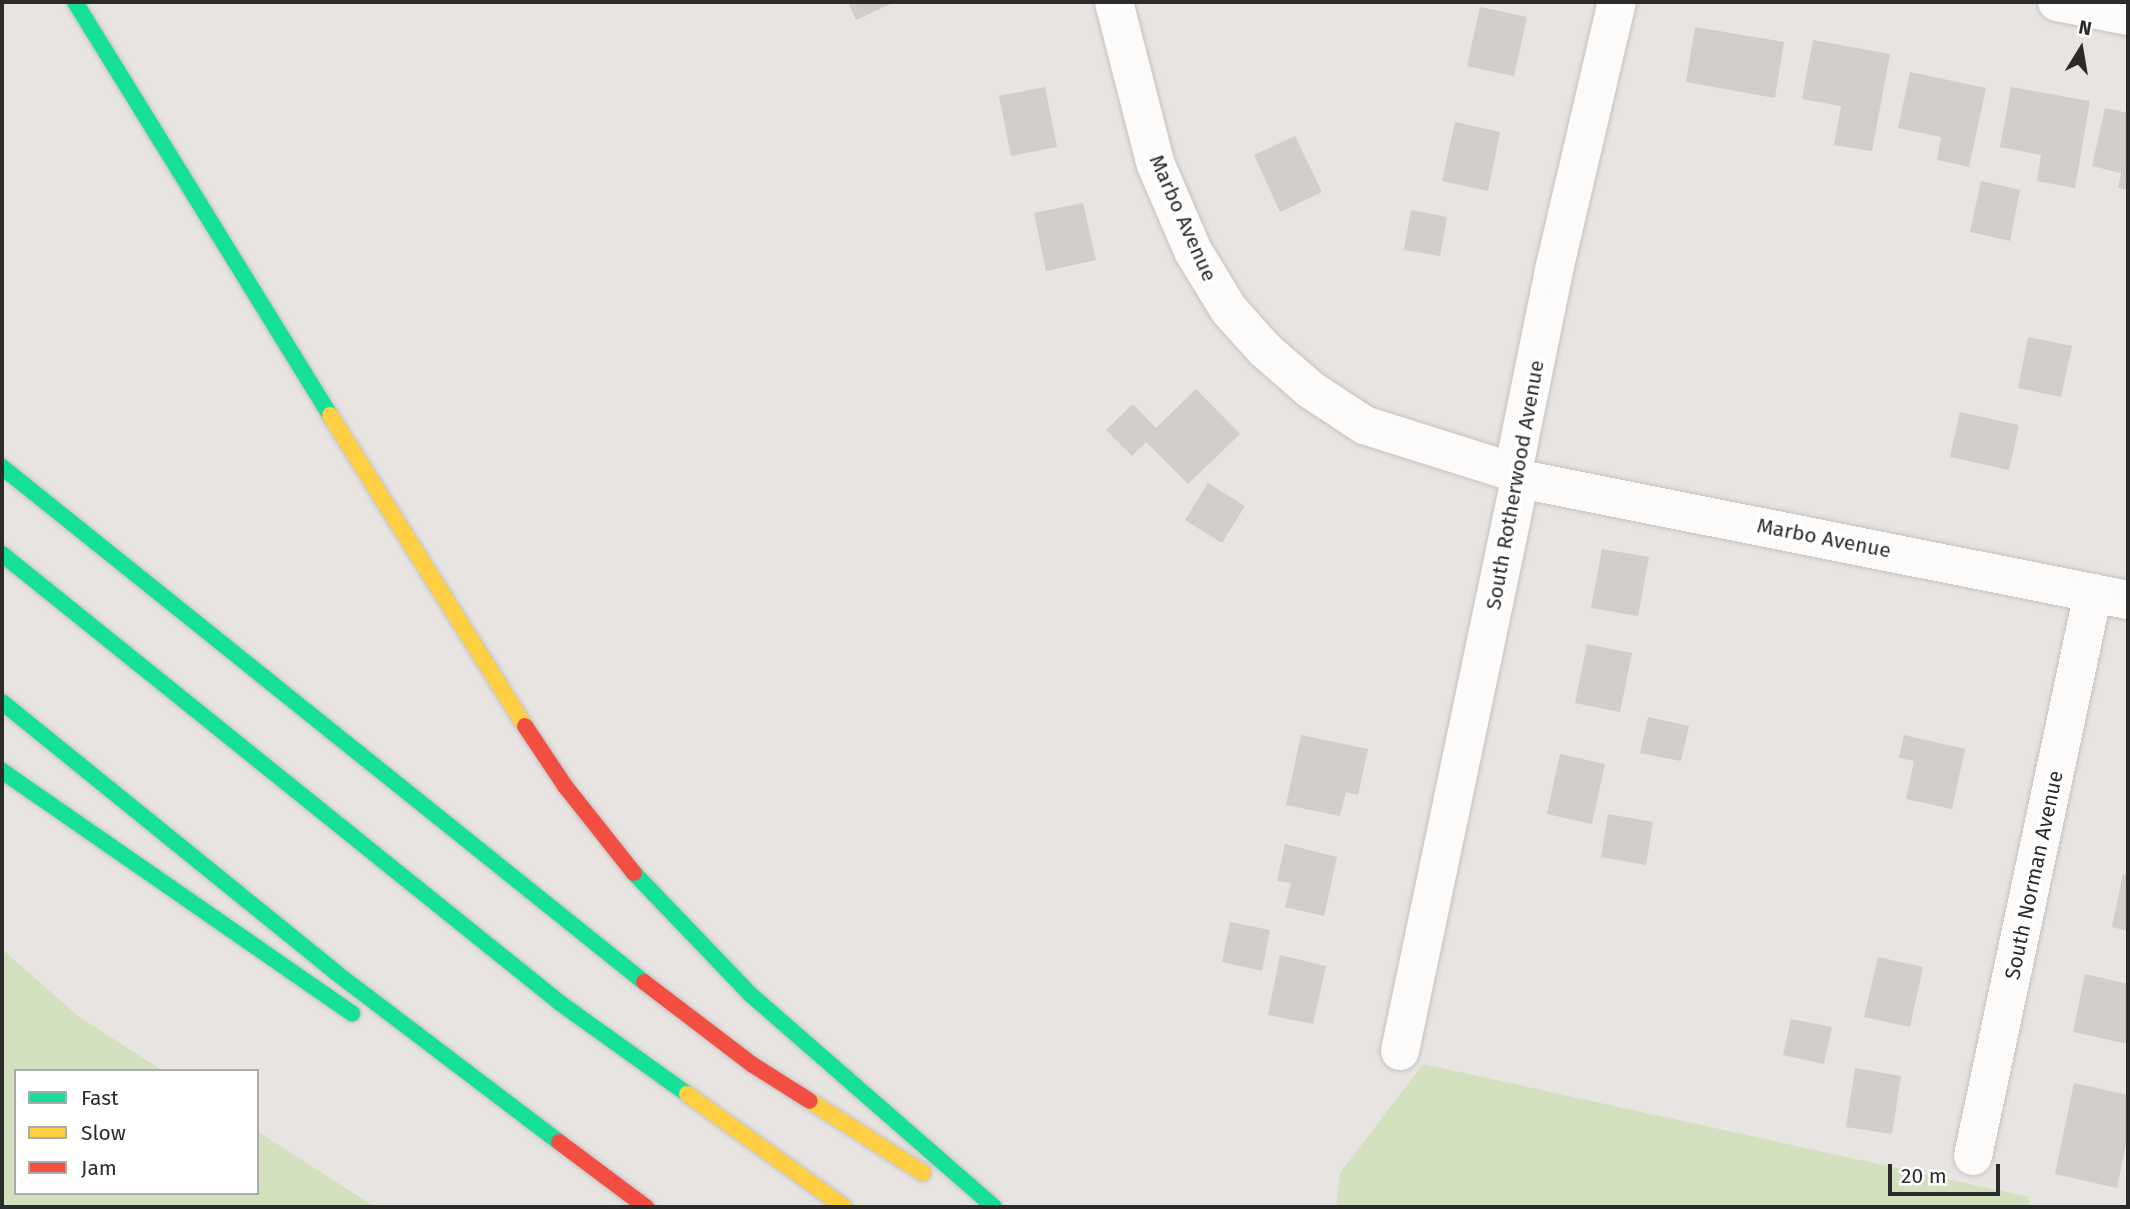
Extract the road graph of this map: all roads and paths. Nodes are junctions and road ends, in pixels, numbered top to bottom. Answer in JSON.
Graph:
{"nodes":[{"id":1,"x":75,"y":2,"type":"edge"},
{"id":2,"x":1114,"y":2,"type":"edge"},
{"id":3,"x":1617,"y":2,"type":"edge"},
{"id":4,"x":2057,"y":2,"type":"edge"},
{"id":5,"x":2128,"y":16,"type":"edge"},
{"id":6,"x":2,"y":467,"type":"edge"},
{"id":7,"x":1517,"y":475,"type":"junction"},
{"id":8,"x":2,"y":554,"type":"edge"},
{"id":9,"x":2111,"y":597,"type":"edge"},
{"id":10,"x":2,"y":702,"type":"edge"},
{"id":11,"x":2,"y":771,"type":"edge"},
{"id":12,"x":363,"y":1020,"type":"dead end"},
{"id":13,"x":397,"y":1042,"type":"dead end"},
{"id":14,"x":1400,"y":1051,"type":"dead end"},
{"id":15,"x":557,"y":1144,"type":"junction"},
{"id":16,"x":1973,"y":1156,"type":"dead end"},
{"id":17,"x":646,"y":1207,"type":"edge"},
{"id":18,"x":844,"y":1207,"type":"edge"},
{"id":19,"x":978,"y":1207,"type":"edge"},
{"id":20,"x":994,"y":1207,"type":"edge"}],
"edges":[{"from":1,"to":20,"type":"highway"},
{"from":2,"to":7,"type":"street","name":"Marbo Avenue"},
{"from":3,"to":7,"type":"street","name":"South Rotherwood Avenue"},
{"from":4,"to":5,"type":"street"},
{"from":6,"to":19,"type":"highway"},
{"from":7,"to":9,"type":"street","name":"Marbo Avenue"},
{"from":7,"to":14,"type":"street","name":"South Rotherwood Avenue"},
{"from":8,"to":18,"type":"highway"},
{"from":9,"to":16,"type":"street","name":"South Norman Avenue"},
{"from":10,"to":15,"type":"highway"},
{"from":11,"to":12,"type":"highway"},
{"from":13,"to":15,"type":"highway"},
{"from":15,"to":17,"type":"highway"}]}
